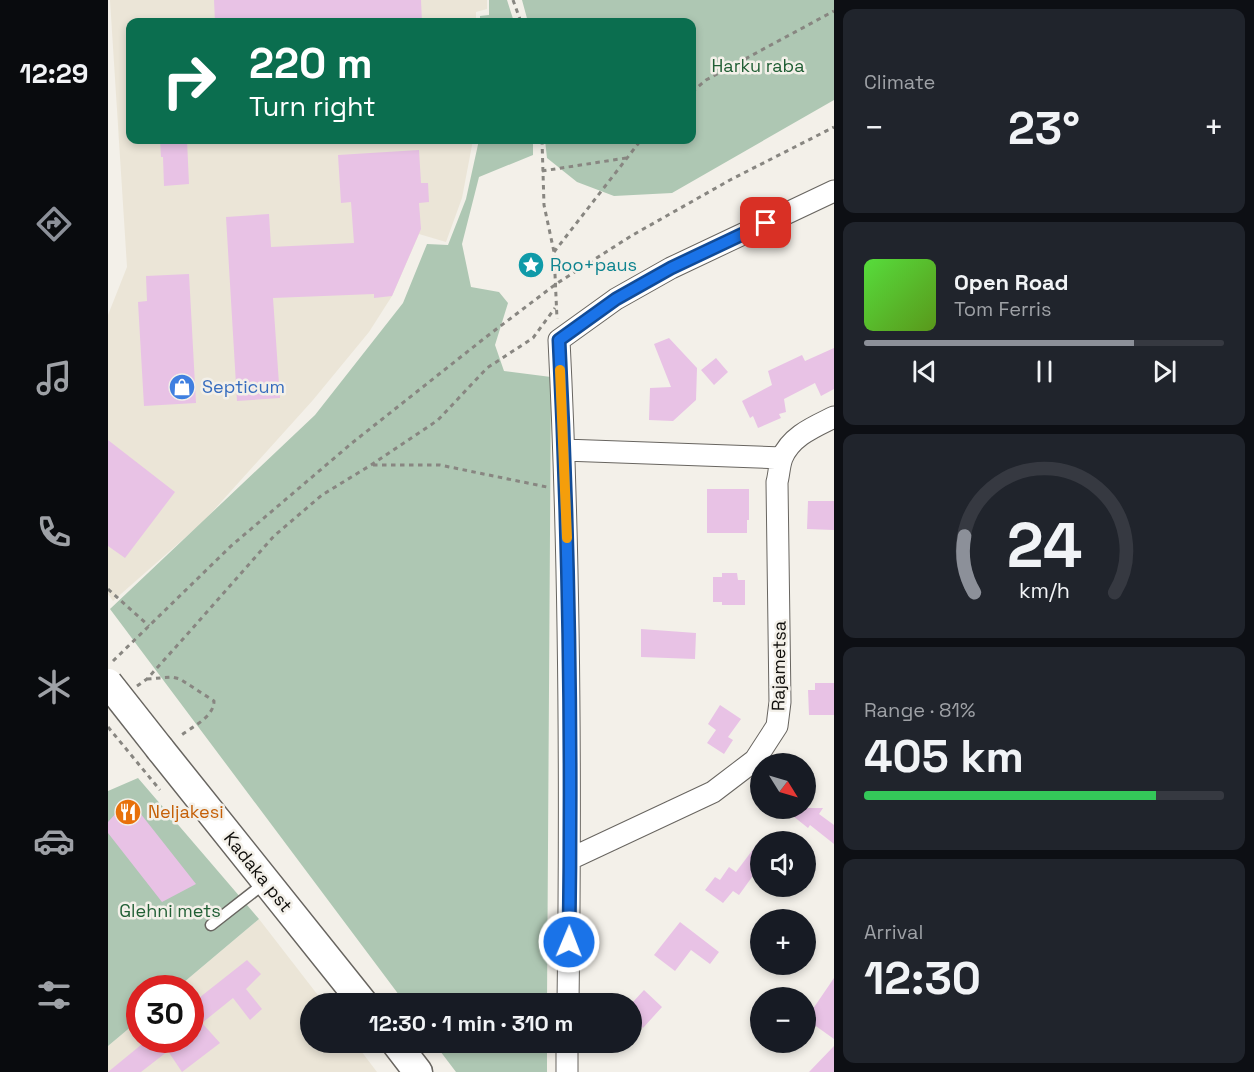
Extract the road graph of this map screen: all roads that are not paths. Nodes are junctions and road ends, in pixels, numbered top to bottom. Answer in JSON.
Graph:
{"nodes":[{"id":1,"x":834,"y":191,"type":"edge"},
{"id":2,"x":834,"y":417,"type":"edge"},
{"id":3,"x":564,"y":450,"type":"junction"},
{"id":4,"x":782,"y":458,"type":"junction"},
{"id":5,"x":108,"y":683,"type":"edge"},
{"id":6,"x":570,"y":859,"type":"junction"},
{"id":7,"x":266,"y":881,"type":"junction"},
{"id":8,"x":211,"y":925,"type":"dead end"},
{"id":9,"x":355,"y":993,"type":"edge"},
{"id":10,"x":568,"y":993,"type":"edge"},
{"id":11,"x":403,"y":1053,"type":"edge"},
{"id":12,"x":567,"y":1053,"type":"edge"},
{"id":13,"x":418,"y":1072,"type":"edge"},
{"id":14,"x":567,"y":1072,"type":"edge"}],
"edges":[{"from":1,"to":3,"type":"street"},
{"from":2,"to":4,"type":"street"},
{"from":3,"to":4,"type":"street"},
{"from":3,"to":6,"type":"street"},
{"from":4,"to":6,"type":"street","name":"Rajametsa"},
{"from":5,"to":7,"type":"main road","name":"Kadaka pst","bridge":true},
{"from":6,"to":10,"type":"street"},
{"from":7,"to":8,"type":"lane"},
{"from":7,"to":9,"type":"main road","name":"Kadaka pst"},
{"from":11,"to":13,"type":"main road"},
{"from":12,"to":14,"type":"street"}]}
